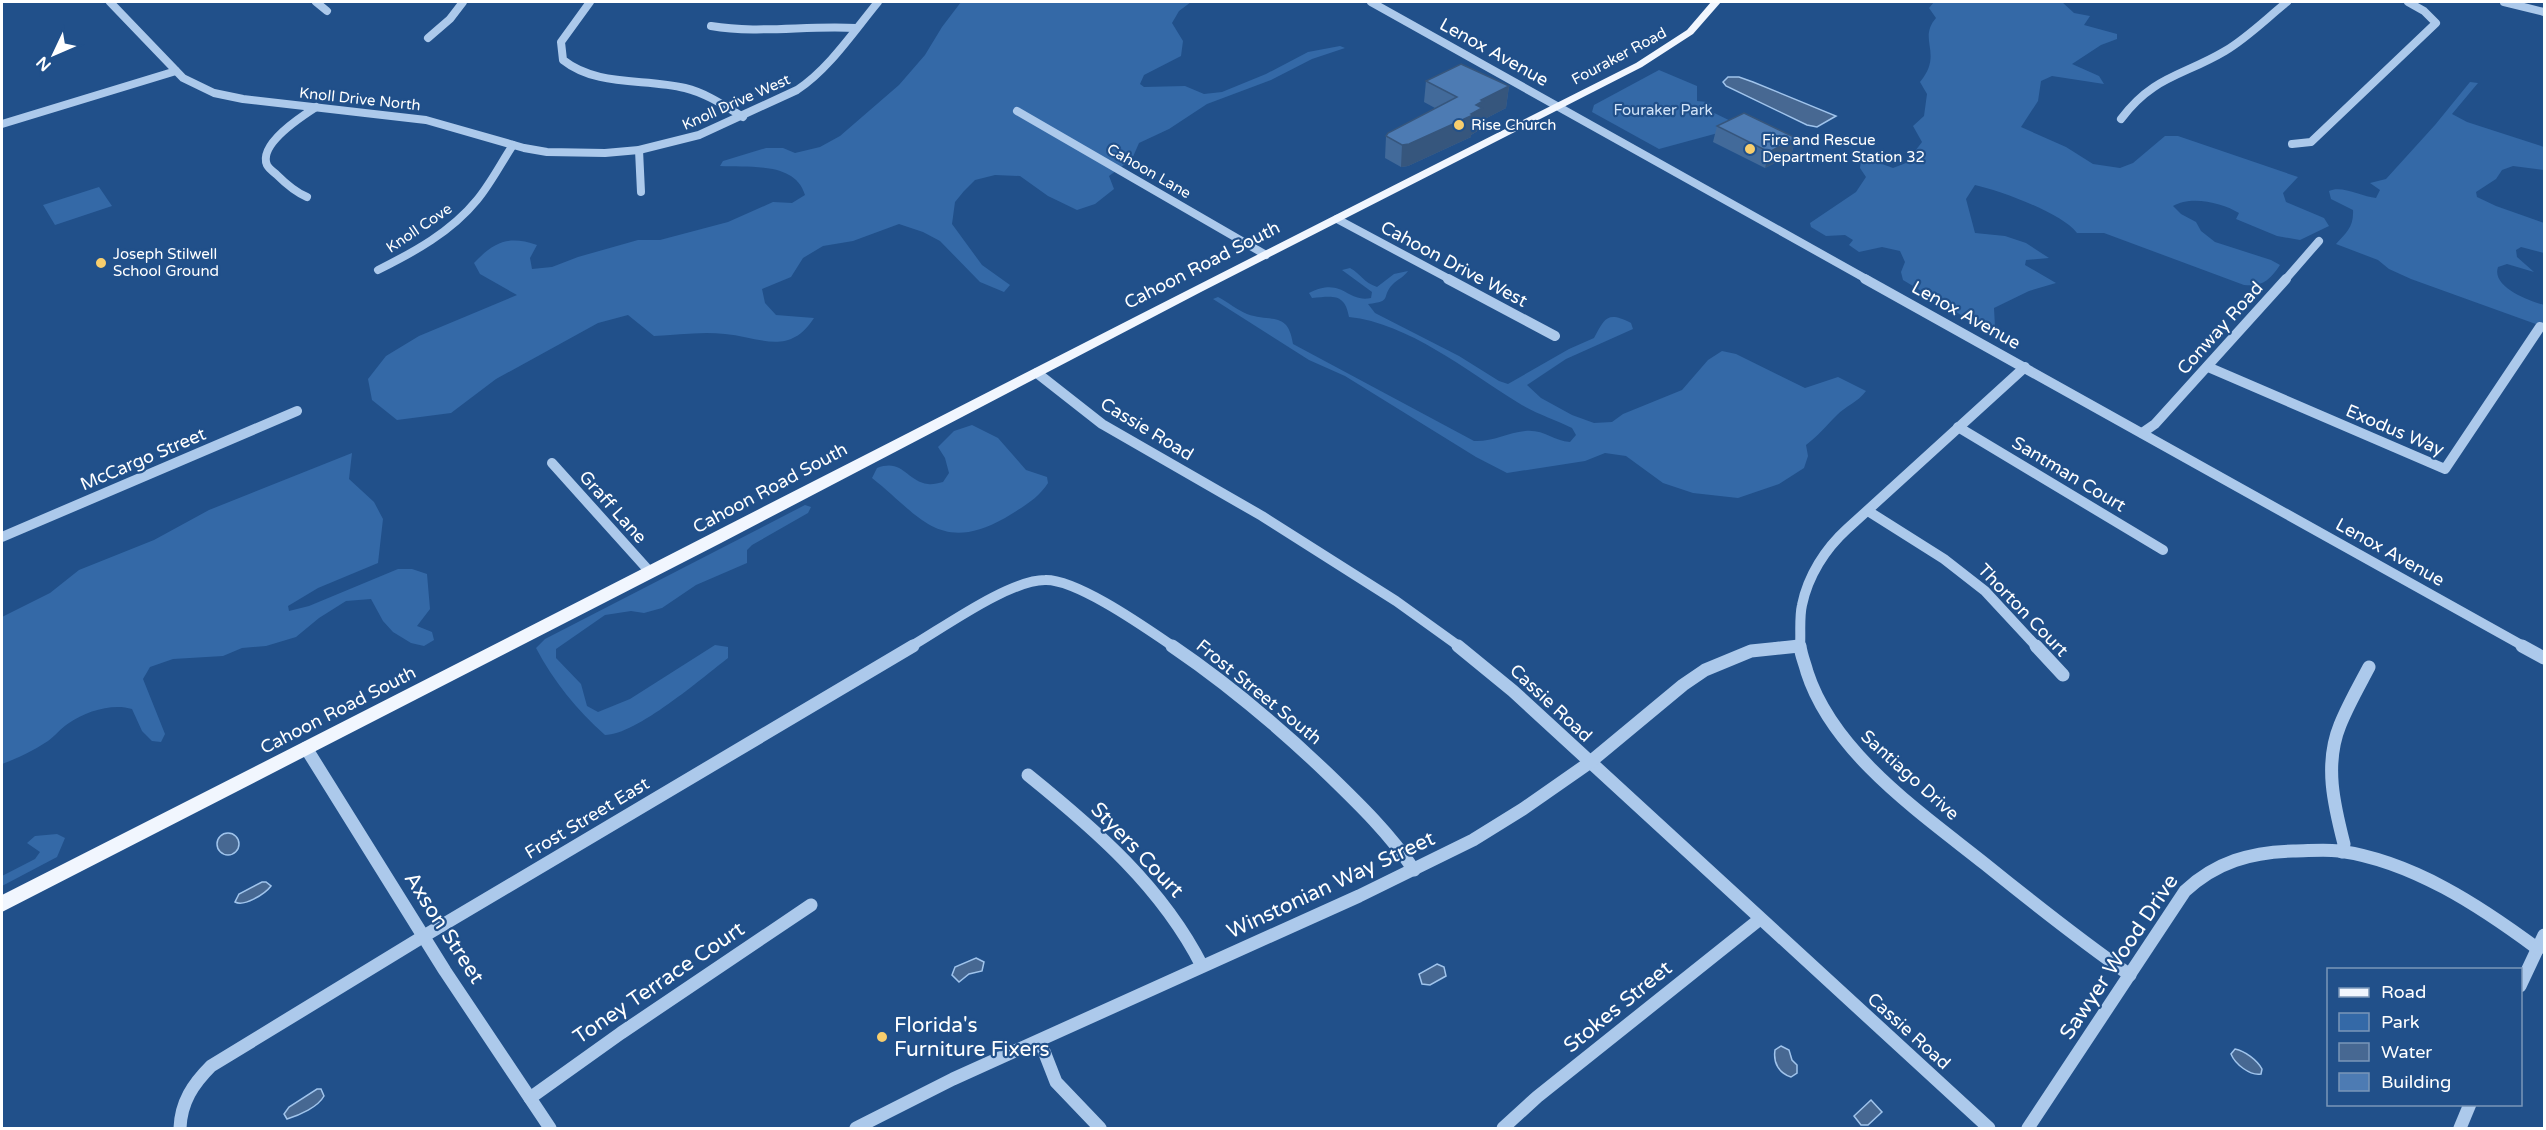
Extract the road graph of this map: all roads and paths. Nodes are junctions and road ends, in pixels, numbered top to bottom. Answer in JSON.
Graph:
{"nodes":[{"id":1,"x":110,"y":2,"type":"edge"},
{"id":2,"x":316,"y":2,"type":"edge"},
{"id":3,"x":463,"y":2,"type":"edge"},
{"id":4,"x":590,"y":2,"type":"edge"},
{"id":5,"x":878,"y":2,"type":"edge"},
{"id":6,"x":1371,"y":2,"type":"edge"},
{"id":7,"x":1716,"y":2,"type":"edge"},
{"id":8,"x":2287,"y":2,"type":"edge"},
{"id":9,"x":2408,"y":2,"type":"edge"},
{"id":10,"x":2504,"y":2,"type":"edge"},
{"id":11,"x":327,"y":11,"type":"dead end"},
{"id":12,"x":2544,"y":12,"type":"edge"},
{"id":13,"x":711,"y":26,"type":"dead end"},
{"id":14,"x":856,"y":28,"type":"junction"},
{"id":15,"x":428,"y":38,"type":"dead end"},
{"id":16,"x":176,"y":71,"type":"junction"},
{"id":17,"x":1557,"y":106,"type":"junction"},
{"id":18,"x":316,"y":107,"type":"junction"},
{"id":19,"x":1017,"y":111,"type":"dead end"},
{"id":20,"x":743,"y":117,"type":"junction"},
{"id":21,"x":2121,"y":119,"type":"dead end"},
{"id":22,"x":2,"y":124,"type":"edge"},
{"id":23,"x":2292,"y":144,"type":"dead end"},
{"id":24,"x":513,"y":145,"type":"junction"},
{"id":25,"x":639,"y":150,"type":"junction"},
{"id":26,"x":640,"y":192,"type":"dead end"},
{"id":27,"x":307,"y":197,"type":"dead end"},
{"id":28,"x":1337,"y":219,"type":"junction"},
{"id":29,"x":2319,"y":241,"type":"dead end"},
{"id":30,"x":1266,"y":255,"type":"junction"},
{"id":31,"x":378,"y":270,"type":"dead end"},
{"id":32,"x":2540,"y":327,"type":"dead end"},
{"id":33,"x":1555,"y":336,"type":"dead end"},
{"id":34,"x":2025,"y":367,"type":"junction"},
{"id":35,"x":2208,"y":367,"type":"junction"},
{"id":36,"x":1036,"y":373,"type":"junction"},
{"id":37,"x":297,"y":411,"type":"dead end"},
{"id":38,"x":1958,"y":427,"type":"junction"},
{"id":39,"x":2142,"y":433,"type":"junction"},
{"id":40,"x":552,"y":463,"type":"dead end"},
{"id":41,"x":1868,"y":511,"type":"junction"},
{"id":42,"x":2,"y":537,"type":"edge"},
{"id":43,"x":2163,"y":550,"type":"dead end"},
{"id":44,"x":650,"y":572,"type":"junction"},
{"id":45,"x":1050,"y":580,"type":"joint"},
{"id":46,"x":1799,"y":646,"type":"junction"},
{"id":47,"x":2544,"y":658,"type":"edge"},
{"id":48,"x":2369,"y":667,"type":"dead end"},
{"id":49,"x":2063,"y":675,"type":"dead end"},
{"id":50,"x":306,"y":748,"type":"junction"},
{"id":51,"x":1589,"y":763,"type":"junction"},
{"id":52,"x":1028,"y":775,"type":"dead end"},
{"id":53,"x":2342,"y":852,"type":"junction"},
{"id":54,"x":1414,"y":870,"type":"junction"},
{"id":55,"x":2,"y":904,"type":"edge"},
{"id":56,"x":812,"y":905,"type":"dead end"},
{"id":57,"x":1760,"y":919,"type":"junction"},
{"id":58,"x":2544,"y":935,"type":"edge"},
{"id":59,"x":424,"y":936,"type":"junction"},
{"id":60,"x":2538,"y":949,"type":"junction"},
{"id":61,"x":1202,"y":966,"type":"junction"},
{"id":62,"x":2130,"y":975,"type":"junction"},
{"id":63,"x":2522,"y":982,"type":"edge"},
{"id":64,"x":1040,"y":1041,"type":"junction"},
{"id":65,"x":530,"y":1098,"type":"junction"},
{"id":66,"x":2469,"y":1106,"type":"edge"},
{"id":67,"x":180,"y":1128,"type":"edge"},
{"id":68,"x":550,"y":1128,"type":"edge"},
{"id":69,"x":856,"y":1128,"type":"edge"},
{"id":70,"x":1100,"y":1128,"type":"edge"},
{"id":71,"x":1503,"y":1128,"type":"edge"},
{"id":72,"x":1989,"y":1128,"type":"edge"},
{"id":73,"x":2028,"y":1128,"type":"edge"},
{"id":74,"x":2460,"y":1128,"type":"edge"}],
"edges":[{"from":1,"to":16,"type":"street","name":"Knoll Drive North"},
{"from":2,"to":11,"type":"street"},
{"from":3,"to":15,"type":"street"},
{"from":4,"to":20,"type":"street"},
{"from":5,"to":14,"type":"street","name":"Knoll Drive West"},
{"from":6,"to":17,"type":"street","name":"Lenox Avenue"},
{"from":7,"to":17,"type":"main road","name":"Fouraker Road"},
{"from":8,"to":21,"type":"street"},
{"from":9,"to":23,"type":"street"},
{"from":10,"to":12,"type":"street"},
{"from":13,"to":14,"type":"street"},
{"from":14,"to":20,"type":"street","name":"Knoll Drive West"},
{"from":16,"to":18,"type":"street","name":"Knoll Drive North"},
{"from":16,"to":22,"type":"street"},
{"from":17,"to":28,"type":"main road","name":"Cahoon Road South"},
{"from":17,"to":34,"type":"street","name":"Lenox Avenue"},
{"from":18,"to":24,"type":"street","name":"Knoll Drive North"},
{"from":18,"to":27,"type":"street"},
{"from":19,"to":30,"type":"street","name":"Cahoon Lane"},
{"from":20,"to":25,"type":"street","name":"Knoll Drive West"},
{"from":24,"to":25,"type":"street","name":"Knoll Drive North"},
{"from":24,"to":31,"type":"street","name":"Knoll Cove"},
{"from":25,"to":26,"type":"street"},
{"from":28,"to":30,"type":"main road","name":"Cahoon Road South"},
{"from":28,"to":33,"type":"street","name":"Cahoon Drive West"},
{"from":29,"to":35,"type":"street","name":"Conway Road"},
{"from":30,"to":36,"type":"main road","name":"Cahoon Road South"},
{"from":32,"to":35,"type":"street","name":"Exodus Way"},
{"from":34,"to":38,"type":"street","name":"Santiago Drive"},
{"from":34,"to":39,"type":"street","name":"Lenox Avenue"},
{"from":35,"to":39,"type":"street","name":"Conway Road"},
{"from":36,"to":44,"type":"main road","name":"Cahoon Road South"},
{"from":36,"to":51,"type":"street","name":"Cassie Road"},
{"from":37,"to":42,"type":"street","name":"McCargo Street"},
{"from":38,"to":41,"type":"street","name":"Santiago Drive"},
{"from":38,"to":43,"type":"street","name":"Santman Court"},
{"from":39,"to":47,"type":"street","name":"Lenox Avenue"},
{"from":40,"to":44,"type":"street","name":"Graff Lane"},
{"from":41,"to":46,"type":"street","name":"Santiago Drive"},
{"from":41,"to":49,"type":"street","name":"Thorton Court"},
{"from":44,"to":50,"type":"main road","name":"Cahoon Road South"},
{"from":45,"to":54,"type":"street","name":"Frost Street South"},
{"from":45,"to":59,"type":"street","name":"Frost Street East"},
{"from":46,"to":51,"type":"street","name":"Winstonian Way Street"},
{"from":46,"to":62,"type":"street","name":"Santiago Drive"},
{"from":48,"to":53,"type":"street"},
{"from":50,"to":55,"type":"main road","name":"Cahoon Road South"},
{"from":50,"to":59,"type":"street","name":"Axson Street"},
{"from":51,"to":54,"type":"street","name":"Winstonian Way Street"},
{"from":51,"to":57,"type":"street","name":"Cassie Road"},
{"from":52,"to":61,"type":"street","name":"Styers Court"},
{"from":53,"to":60,"type":"street","name":"Sawyer Wood Drive"},
{"from":53,"to":62,"type":"street","name":"Sawyer Wood Drive"},
{"from":54,"to":61,"type":"street","name":"Winstonian Way Street"},
{"from":56,"to":65,"type":"street","name":"Toney Terrace Court"},
{"from":57,"to":71,"type":"street","name":"Stokes Street"},
{"from":57,"to":72,"type":"street","name":"Cassie Road"},
{"from":58,"to":60,"type":"street"},
{"from":59,"to":65,"type":"street","name":"Axson Street"},
{"from":59,"to":67,"type":"street","name":"Frost Street East"},
{"from":60,"to":63,"type":"street"},
{"from":61,"to":64,"type":"street","name":"Winstonian Way Street"},
{"from":62,"to":73,"type":"street","name":"Sawyer Wood Drive"},
{"from":64,"to":69,"type":"street","name":"Winstonian Way Street"},
{"from":64,"to":70,"type":"street"},
{"from":65,"to":68,"type":"street","name":"Axson Street"},
{"from":66,"to":74,"type":"street"}]}
